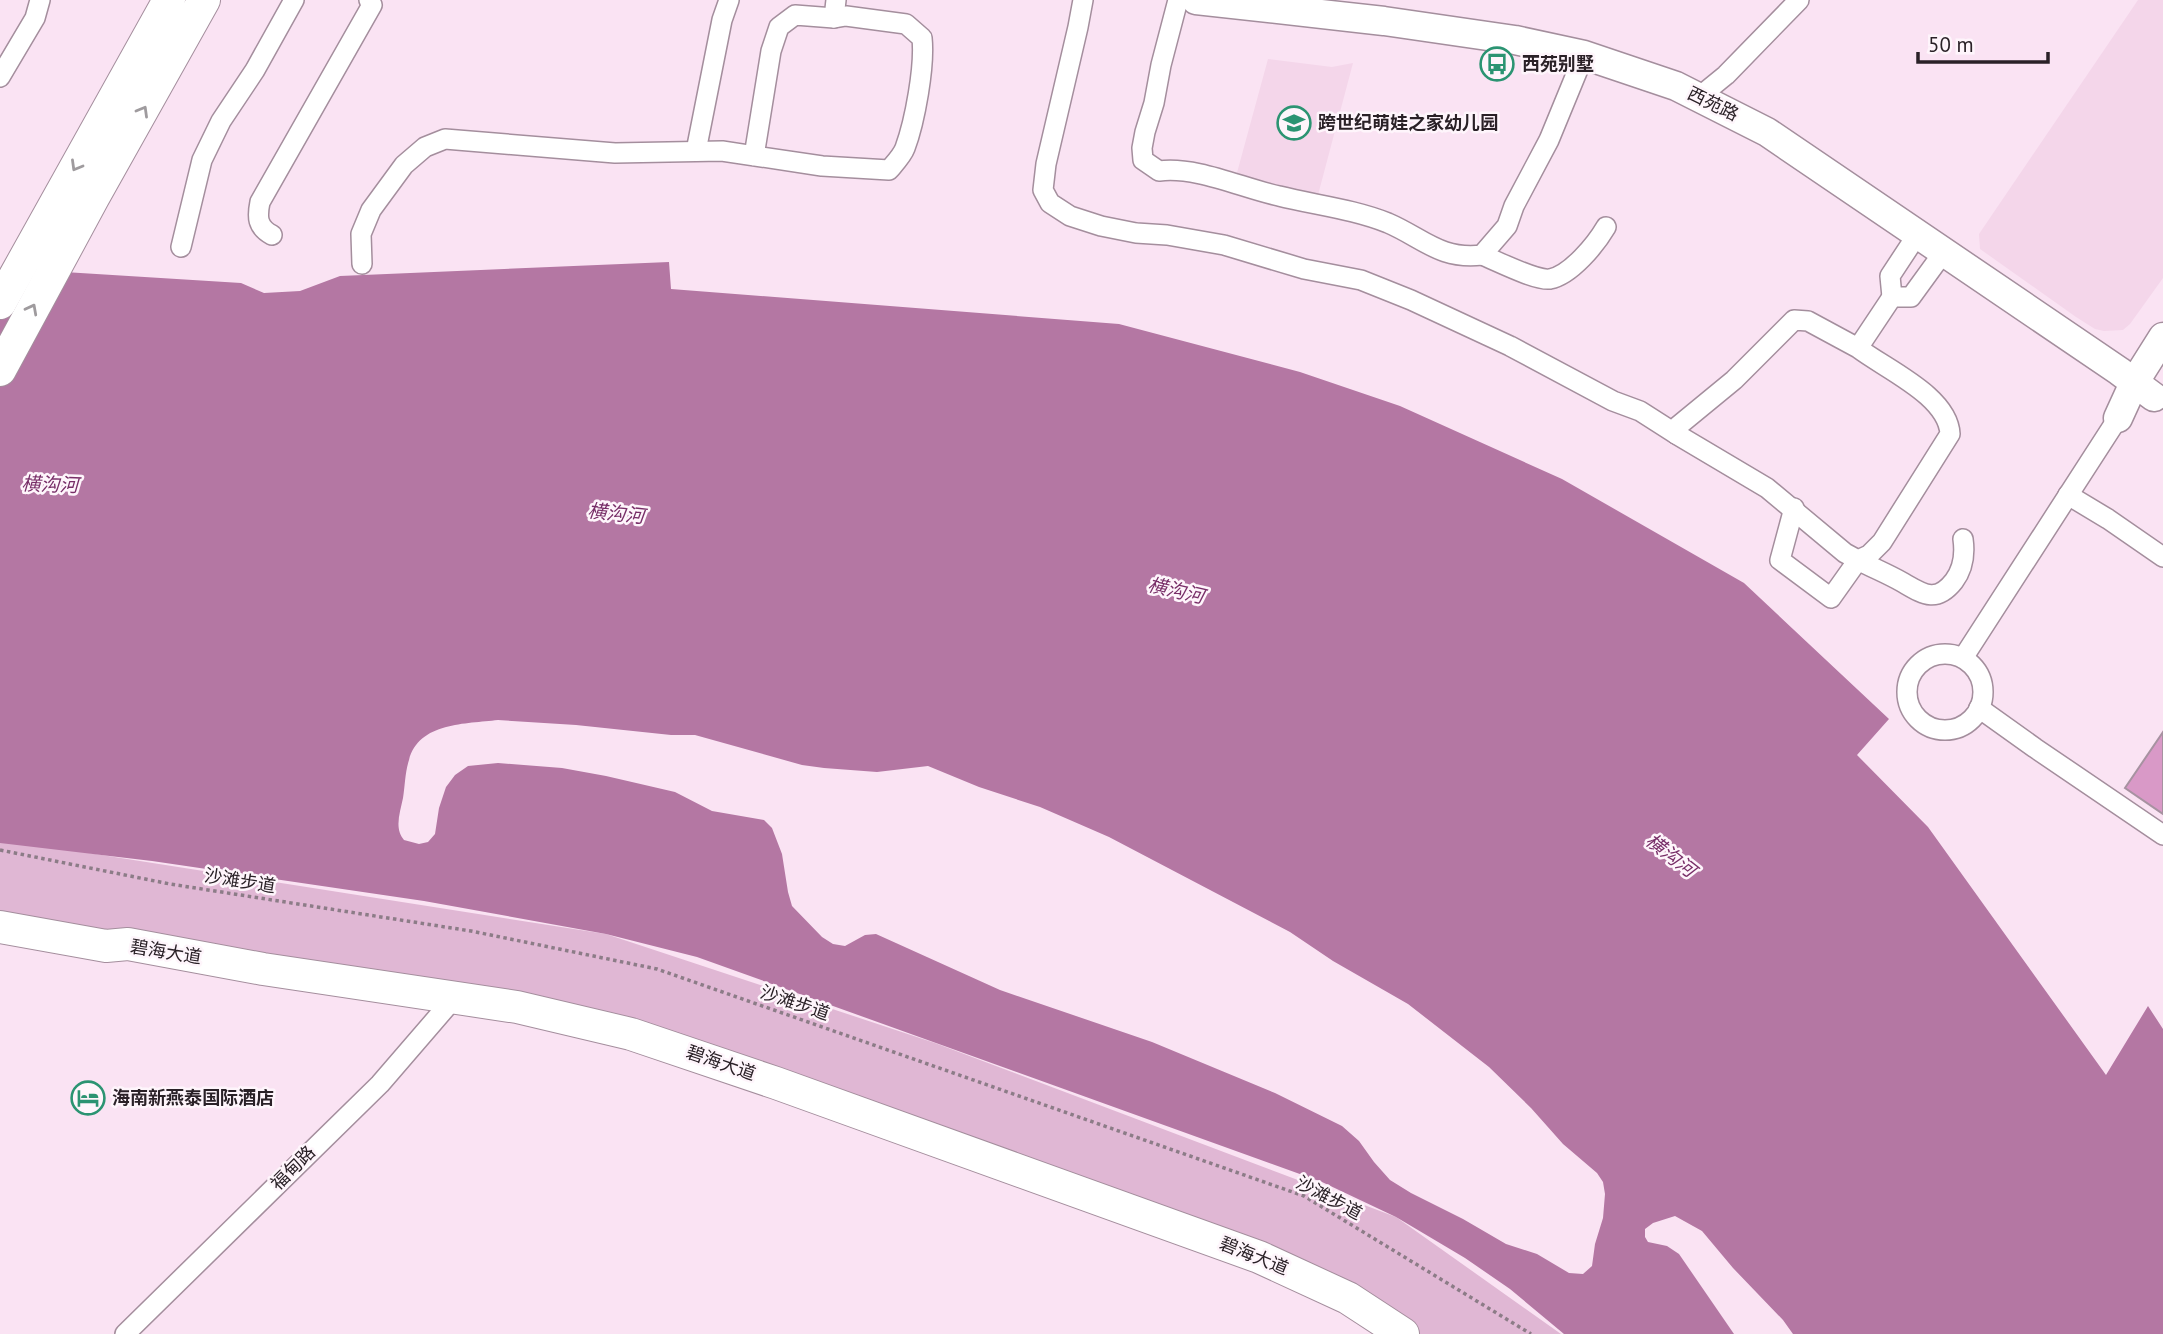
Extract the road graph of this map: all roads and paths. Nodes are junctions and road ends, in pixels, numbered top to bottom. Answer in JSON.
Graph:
{"nodes":[{"id":1,"x":40,"y":0,"type":"edge"},
{"id":2,"x":169,"y":0,"type":"edge"},
{"id":3,"x":204,"y":0,"type":"edge"},
{"id":4,"x":294,"y":0,"type":"edge"},
{"id":5,"x":369,"y":0,"type":"edge"},
{"id":6,"x":729,"y":0,"type":"edge"},
{"id":7,"x":1083,"y":0,"type":"edge"},
{"id":8,"x":1195,"y":0,"type":"edge"},
{"id":9,"x":1800,"y":0,"type":"edge"},
{"id":10,"x":835,"y":9,"type":"edge"},
{"id":11,"x":1584,"y":55,"type":"junction"},
{"id":12,"x":0,"y":77,"type":"edge"},
{"id":13,"x":1699,"y":97,"type":"junction"},
{"id":14,"x":696,"y":151,"type":"junction"},
{"id":15,"x":754,"y":156,"type":"junction"},
{"id":16,"x":1606,"y":227,"type":"dead end"},
{"id":17,"x":272,"y":235,"type":"dead end"},
{"id":18,"x":1917,"y":235,"type":"junction"},
{"id":19,"x":181,"y":247,"type":"dead end"},
{"id":20,"x":1943,"y":253,"type":"junction"},
{"id":21,"x":1482,"y":255,"type":"junction"},
{"id":22,"x":362,"y":264,"type":"dead end"},
{"id":23,"x":1892,"y":297,"type":"junction"},
{"id":24,"x":0,"y":303,"type":"edge"},
{"id":25,"x":2163,"y":337,"type":"edge"},
{"id":26,"x":1858,"y":348,"type":"junction"},
{"id":27,"x":2163,"y":360,"type":"edge"},
{"id":28,"x":0,"y":370,"type":"edge"},
{"id":29,"x":2149,"y":394,"type":"edge"},
{"id":30,"x":2118,"y":418,"type":"joint"},
{"id":31,"x":1676,"y":434,"type":"junction"},
{"id":32,"x":2068,"y":495,"type":"junction"},
{"id":33,"x":1794,"y":508,"type":"junction"},
{"id":34,"x":1963,"y":539,"type":"dead end"},
{"id":35,"x":2163,"y":557,"type":"edge"},
{"id":36,"x":1858,"y":559,"type":"junction"},
{"id":37,"x":1963,"y":658,"type":"junction"},
{"id":38,"x":1979,"y":708,"type":"junction"},
{"id":39,"x":2163,"y":835,"type":"edge"},
{"id":40,"x":0,"y":850,"type":"edge"},
{"id":41,"x":0,"y":927,"type":"edge"},
{"id":42,"x":0,"y":936,"type":"edge"},
{"id":43,"x":451,"y":1001,"type":"junction"},
{"id":44,"x":125,"y":1334,"type":"edge"},
{"id":45,"x":1386,"y":1334,"type":"edge"},
{"id":46,"x":1403,"y":1334,"type":"edge"},
{"id":47,"x":1531,"y":1334,"type":"edge"}],
"edges":[{"from":1,"to":12,"type":"street"},
{"from":2,"to":24,"type":"main road","one_way":true},
{"from":28,"to":3,"type":"main road","one_way":true},
{"from":4,"to":19,"type":"street"},
{"from":5,"to":17,"type":"street"},
{"from":6,"to":14,"type":"street"},
{"from":7,"to":31,"type":"street"},
{"from":8,"to":11,"type":"main road","name":"西苑路"},
{"from":8,"to":21,"type":"street"},
{"from":9,"to":13,"type":"street"},
{"from":10,"to":15,"type":"street"},
{"from":10,"to":15,"type":"street"},
{"from":11,"to":13,"type":"main road","name":"西苑路"},
{"from":11,"to":21,"type":"street"},
{"from":13,"to":18,"type":"main road","name":"西苑路"},
{"from":14,"to":15,"type":"street"},
{"from":14,"to":22,"type":"street"},
{"from":16,"to":21,"type":"street"},
{"from":18,"to":20,"type":"main road","name":"西苑路"},
{"from":18,"to":23,"type":"street"},
{"from":20,"to":23,"type":"street"},
{"from":20,"to":29,"type":"main road","name":"西苑路"},
{"from":23,"to":26,"type":"street"},
{"from":25,"to":29,"type":"main road"},
{"from":26,"to":31,"type":"street"},
{"from":26,"to":36,"type":"street"},
{"from":27,"to":29,"type":"main road"},
{"from":29,"to":30,"type":"main road"},
{"from":30,"to":32,"type":"street"},
{"from":31,"to":33,"type":"street"},
{"from":32,"to":35,"type":"street"},
{"from":32,"to":37,"type":"street"},
{"from":33,"to":36,"type":"street"},
{"from":33,"to":36,"type":"street"},
{"from":34,"to":36,"type":"street"},
{"from":37,"to":38,"type":"street"},
{"from":37,"to":38,"type":"street"},
{"from":38,"to":39,"type":"street"},
{"from":40,"to":47,"type":"path","name":"沙滩步道"},
{"from":41,"to":43,"type":"main road","name":"碧海大道"},
{"from":42,"to":43,"type":"main road","name":"碧海大道"},
{"from":43,"to":44,"type":"street","name":"福甸路"},
{"from":43,"to":45,"type":"main road","name":"碧海大道"},
{"from":43,"to":46,"type":"main road","name":"碧海大道"}]}
